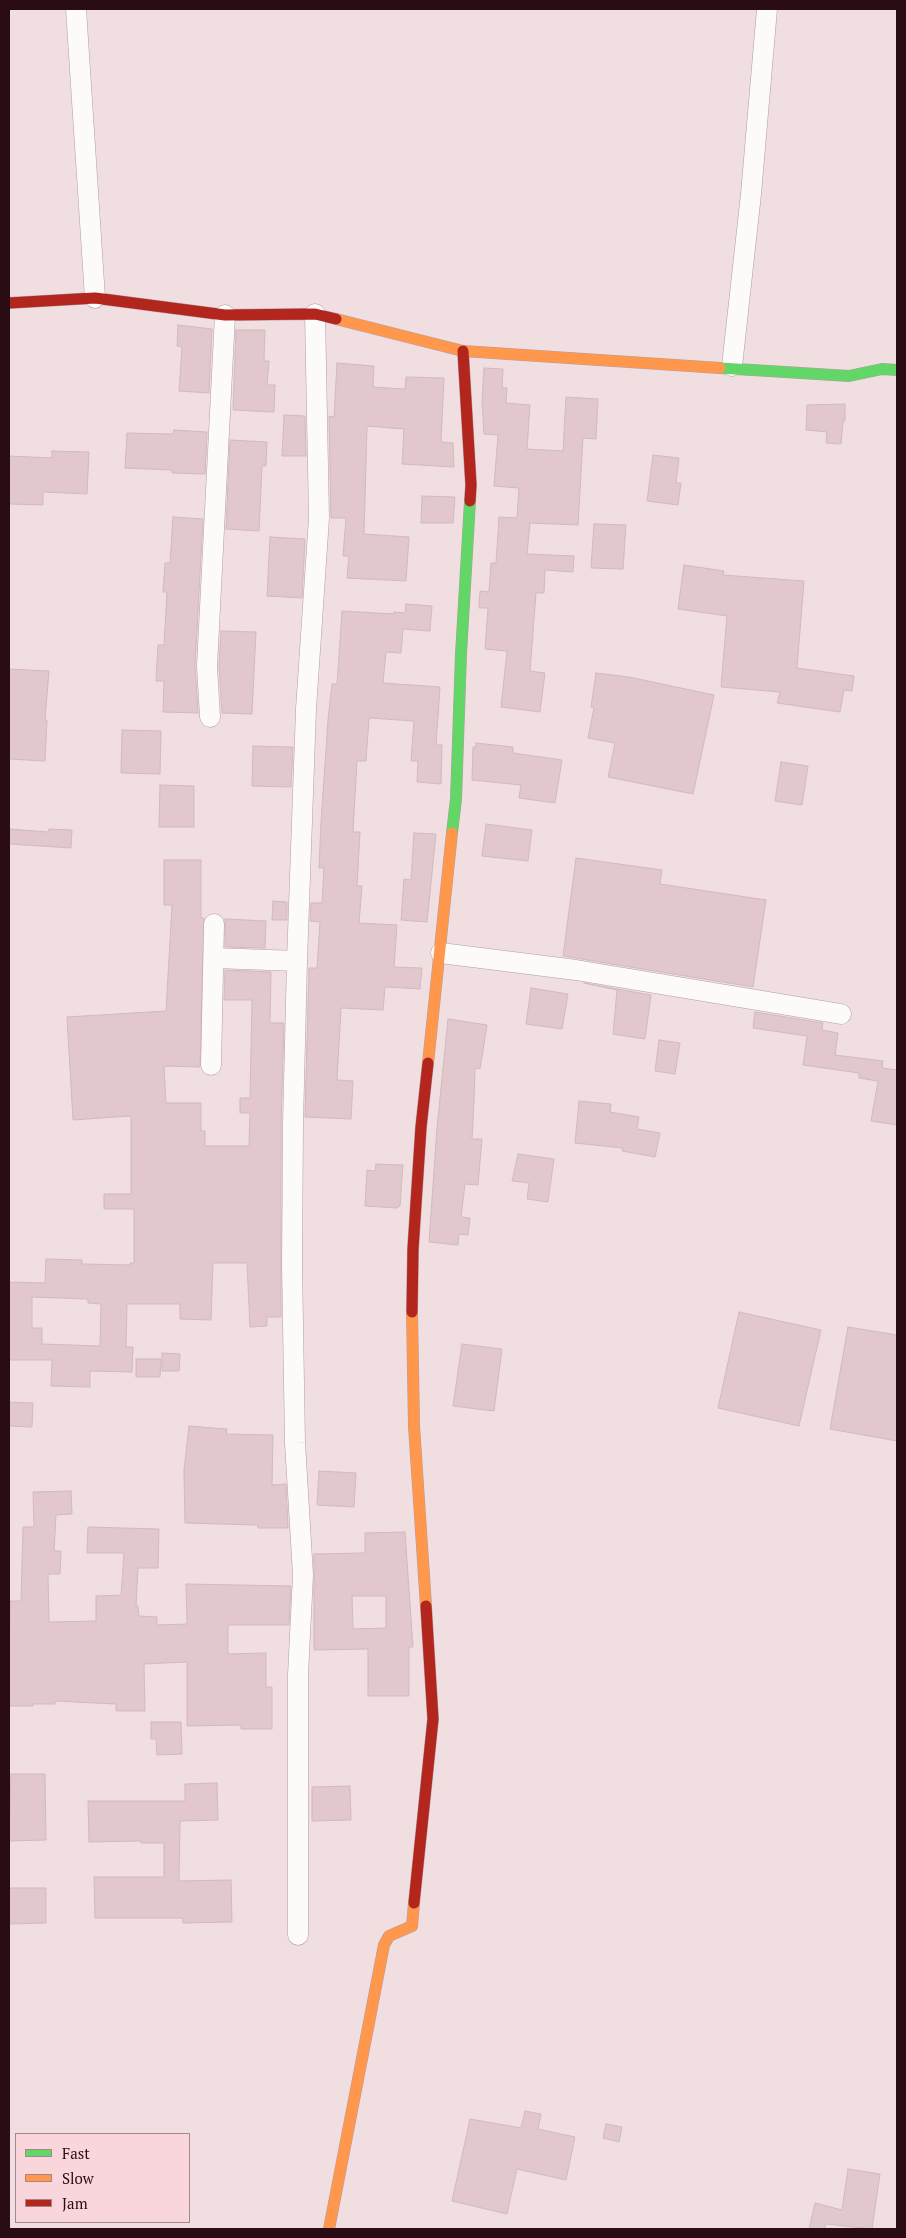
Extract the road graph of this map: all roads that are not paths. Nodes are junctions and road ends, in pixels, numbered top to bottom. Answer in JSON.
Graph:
{"nodes":[{"id":1,"x":76,"y":9,"type":"edge"},
{"id":2,"x":767,"y":9,"type":"edge"},
{"id":3,"x":94,"y":298,"type":"junction"},
{"id":4,"x":9,"y":303,"type":"edge"},
{"id":5,"x":315,"y":314,"type":"junction"},
{"id":6,"x":225,"y":315,"type":"junction"},
{"id":7,"x":463,"y":351,"type":"junction"},
{"id":8,"x":732,"y":366,"type":"junction"},
{"id":9,"x":897,"y":370,"type":"edge"},
{"id":10,"x":210,"y":717,"type":"dead end"},
{"id":11,"x":214,"y":924,"type":"dead end"},
{"id":12,"x":441,"y":952,"type":"junction"},
{"id":13,"x":214,"y":958,"type":"junction"},
{"id":14,"x":297,"y":961,"type":"junction"},
{"id":15,"x":841,"y":1014,"type":"dead end"},
{"id":16,"x":211,"y":1065,"type":"dead end"},
{"id":17,"x":298,"y":1935,"type":"dead end"},
{"id":18,"x":329,"y":2229,"type":"edge"}],
"edges":[{"from":1,"to":3,"type":"street"},
{"from":2,"to":8,"type":"street"},
{"from":3,"to":4,"type":"street"},
{"from":3,"to":6,"type":"street"},
{"from":5,"to":6,"type":"street"},
{"from":5,"to":7,"type":"street"},
{"from":5,"to":14,"type":"street"},
{"from":6,"to":10,"type":"street"},
{"from":7,"to":8,"type":"street"},
{"from":7,"to":12,"type":"street"},
{"from":8,"to":9,"type":"street"},
{"from":11,"to":13,"type":"street"},
{"from":12,"to":15,"type":"street"},
{"from":12,"to":18,"type":"street"},
{"from":13,"to":14,"type":"street"},
{"from":13,"to":16,"type":"street"},
{"from":14,"to":17,"type":"street"}]}
